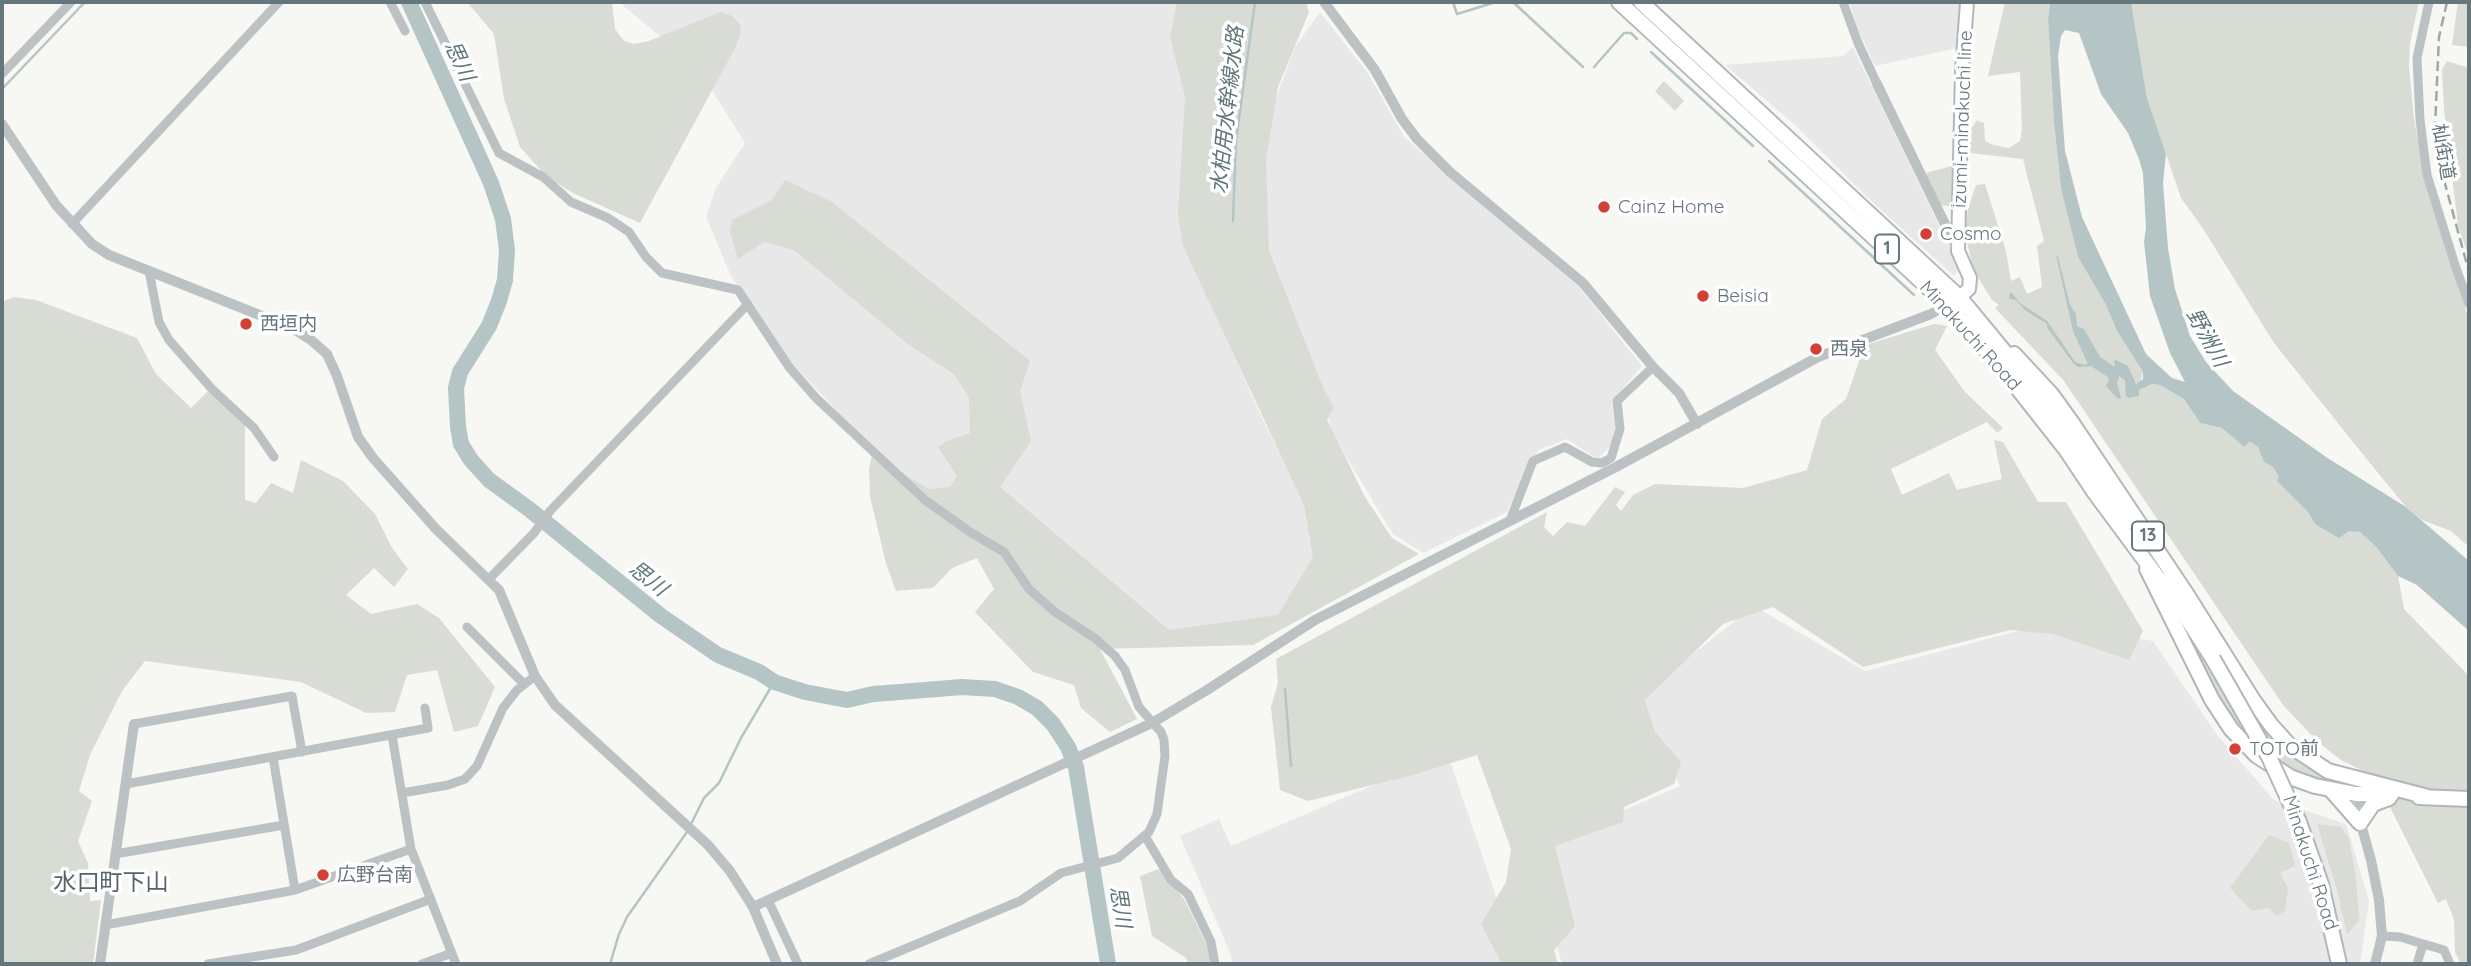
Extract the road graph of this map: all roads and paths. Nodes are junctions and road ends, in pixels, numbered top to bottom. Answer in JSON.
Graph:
{"nodes":[{"id":1,"x":71,"y":2,"type":"edge"},
{"id":2,"x":279,"y":2,"type":"edge"},
{"id":3,"x":390,"y":2,"type":"edge"},
{"id":4,"x":425,"y":2,"type":"edge"},
{"id":5,"x":1324,"y":2,"type":"edge"},
{"id":6,"x":1619,"y":2,"type":"edge"},
{"id":7,"x":1641,"y":2,"type":"edge"},
{"id":8,"x":1843,"y":2,"type":"edge"},
{"id":9,"x":1967,"y":2,"type":"edge"},
{"id":10,"x":2429,"y":2,"type":"edge"},
{"id":11,"x":405,"y":31,"type":"dead end"},
{"id":12,"x":2,"y":74,"type":"edge"},
{"id":13,"x":1877,"y":84,"type":"joint"},
{"id":14,"x":2,"y":124,"type":"edge"},
{"id":15,"x":72,"y":224,"type":"junction"},
{"id":16,"x":1958,"y":251,"type":"junction"},
{"id":17,"x":149,"y":271,"type":"junction"},
{"id":18,"x":1960,"y":298,"type":"junction"},
{"id":19,"x":748,"y":304,"type":"junction"},
{"id":20,"x":2469,"y":304,"type":"edge"},
{"id":21,"x":1947,"y":305,"type":"junction"},
{"id":22,"x":1994,"y":337,"type":"junction"},
{"id":23,"x":1653,"y":367,"type":"junction"},
{"id":24,"x":1697,"y":424,"type":"junction"},
{"id":25,"x":274,"y":457,"type":"dead end"},
{"id":26,"x":1614,"y":463,"type":"junction"},
{"id":27,"x":1511,"y":519,"type":"junction"},
{"id":28,"x":2121,"y":526,"type":"junction"},
{"id":29,"x":489,"y":579,"type":"junction"},
{"id":30,"x":2165,"y":584,"type":"junction"},
{"id":31,"x":467,"y":627,"type":"dead end"},
{"id":32,"x":536,"y":676,"type":"junction"},
{"id":33,"x":524,"y":684,"type":"junction"},
{"id":34,"x":425,"y":708,"type":"dead end"},
{"id":35,"x":1152,"y":723,"type":"junction"},
{"id":36,"x":134,"y":724,"type":"joint"},
{"id":37,"x":392,"y":735,"type":"junction"},
{"id":38,"x":302,"y":752,"type":"junction"},
{"id":39,"x":274,"y":757,"type":"junction"},
{"id":40,"x":2328,"y":771,"type":"junction"},
{"id":41,"x":126,"y":784,"type":"junction"},
{"id":42,"x":2329,"y":789,"type":"junction"},
{"id":43,"x":402,"y":793,"type":"junction"},
{"id":44,"x":2378,"y":793,"type":"junction"},
{"id":45,"x":2356,"y":794,"type":"junction"},
{"id":46,"x":2428,"y":797,"type":"junction"},
{"id":47,"x":2469,"y":799,"type":"edge"},
{"id":48,"x":2360,"y":823,"type":"junction"},
{"id":49,"x":284,"y":825,"type":"junction"},
{"id":50,"x":1145,"y":836,"type":"junction"},
{"id":51,"x":411,"y":849,"type":"junction"},
{"id":52,"x":115,"y":854,"type":"junction"},
{"id":53,"x":295,"y":890,"type":"junction"},
{"id":54,"x":431,"y":899,"type":"junction"},
{"id":55,"x":768,"y":900,"type":"junction"},
{"id":56,"x":753,"y":907,"type":"junction"},
{"id":57,"x":105,"y":925,"type":"junction"},
{"id":58,"x":2382,"y":936,"type":"junction"},
{"id":59,"x":2423,"y":944,"type":"junction"},
{"id":60,"x":452,"y":953,"type":"junction"},
{"id":61,"x":100,"y":964,"type":"edge"},
{"id":62,"x":208,"y":964,"type":"edge"},
{"id":63,"x":422,"y":964,"type":"edge"},
{"id":64,"x":456,"y":964,"type":"edge"},
{"id":65,"x":777,"y":964,"type":"edge"},
{"id":66,"x":798,"y":964,"type":"edge"},
{"id":67,"x":869,"y":964,"type":"edge"},
{"id":68,"x":1215,"y":964,"type":"edge"},
{"id":69,"x":2339,"y":964,"type":"edge"},
{"id":70,"x":2375,"y":964,"type":"edge"},
{"id":71,"x":2417,"y":964,"type":"edge"},
{"id":72,"x":2450,"y":964,"type":"edge"}],
"edges":[{"from":1,"to":12,"type":"street"},
{"from":2,"to":15,"type":"street"},
{"from":3,"to":11,"type":"street"},
{"from":4,"to":19,"type":"street"},
{"from":5,"to":23,"type":"street"},
{"from":6,"to":21,"type":"main road","name":"Minakuchi Road","number":"1"},
{"from":7,"to":18,"type":"main road","name":"Minakuchi Road","number":"1"},
{"from":8,"to":13,"type":"street"},
{"from":9,"to":16,"type":"main road","name":"izumi-minakuchi line"},
{"from":10,"to":20,"type":"street","name":"杣街道"},
{"from":13,"to":16,"type":"street"},
{"from":14,"to":15,"type":"street"},
{"from":15,"to":17,"type":"street"},
{"from":16,"to":18,"type":"main road","name":"izumi-minakuchi line"},
{"from":17,"to":25,"type":"street"},
{"from":17,"to":29,"type":"street"},
{"from":18,"to":21,"type":"main road"},
{"from":18,"to":22,"type":"main road","name":"Minakuchi Road","number":"1"},
{"from":19,"to":29,"type":"street"},
{"from":19,"to":35,"type":"street"},
{"from":21,"to":24,"type":"street"},
{"from":21,"to":28,"type":"main road","name":"Minakuchi Road","number":"1"},
{"from":22,"to":30,"type":"main road","name":"Minakuchi Road","number":"1"},
{"from":22,"to":40,"type":"main road","number":"13"},
{"from":23,"to":24,"type":"street"},
{"from":23,"to":26,"type":"street"},
{"from":24,"to":26,"type":"street"},
{"from":26,"to":27,"type":"street"},
{"from":26,"to":27,"type":"street"},
{"from":27,"to":35,"type":"street"},
{"from":28,"to":30,"type":"main road","name":"Minakuchi Road","number":"1"},
{"from":28,"to":42,"type":"main road","number":"13"},
{"from":29,"to":32,"type":"street"},
{"from":30,"to":69,"type":"main road","name":"Minakuchi Road","number":"1","bridge":true},
{"from":31,"to":33,"type":"street"},
{"from":32,"to":33,"type":"street"},
{"from":32,"to":56,"type":"street"},
{"from":33,"to":43,"type":"street"},
{"from":34,"to":37,"type":"street"},
{"from":35,"to":50,"type":"street"},
{"from":35,"to":55,"type":"street"},
{"from":36,"to":38,"type":"street"},
{"from":36,"to":41,"type":"street"},
{"from":37,"to":38,"type":"street"},
{"from":37,"to":43,"type":"street"},
{"from":38,"to":39,"type":"street"},
{"from":39,"to":41,"type":"street"},
{"from":39,"to":49,"type":"street"},
{"from":40,"to":44,"type":"main road","number":"13"},
{"from":40,"to":45,"type":"main road","number":"13"},
{"from":41,"to":52,"type":"street"},
{"from":42,"to":45,"type":"main road","number":"13"},
{"from":42,"to":48,"type":"main road"},
{"from":43,"to":51,"type":"street"},
{"from":44,"to":45,"type":"main road","number":"13"},
{"from":44,"to":46,"type":"main road","number":"13"},
{"from":44,"to":46,"type":"main road","number":"13"},
{"from":44,"to":48,"type":"main road"},
{"from":45,"to":48,"type":"street"},
{"from":46,"to":47,"type":"main road","number":"13"},
{"from":48,"to":58,"type":"street"},
{"from":49,"to":52,"type":"street"},
{"from":49,"to":53,"type":"street"},
{"from":50,"to":67,"type":"street"},
{"from":50,"to":68,"type":"street"},
{"from":51,"to":53,"type":"street"},
{"from":51,"to":54,"type":"street"},
{"from":52,"to":57,"type":"street"},
{"from":53,"to":57,"type":"street"},
{"from":54,"to":60,"type":"street"},
{"from":54,"to":62,"type":"street"},
{"from":55,"to":56,"type":"street"},
{"from":55,"to":66,"type":"street"},
{"from":56,"to":65,"type":"street"},
{"from":57,"to":61,"type":"street"},
{"from":58,"to":59,"type":"street"},
{"from":58,"to":70,"type":"street"},
{"from":59,"to":71,"type":"street"},
{"from":59,"to":72,"type":"street"},
{"from":60,"to":63,"type":"street"},
{"from":60,"to":64,"type":"street"}]}
